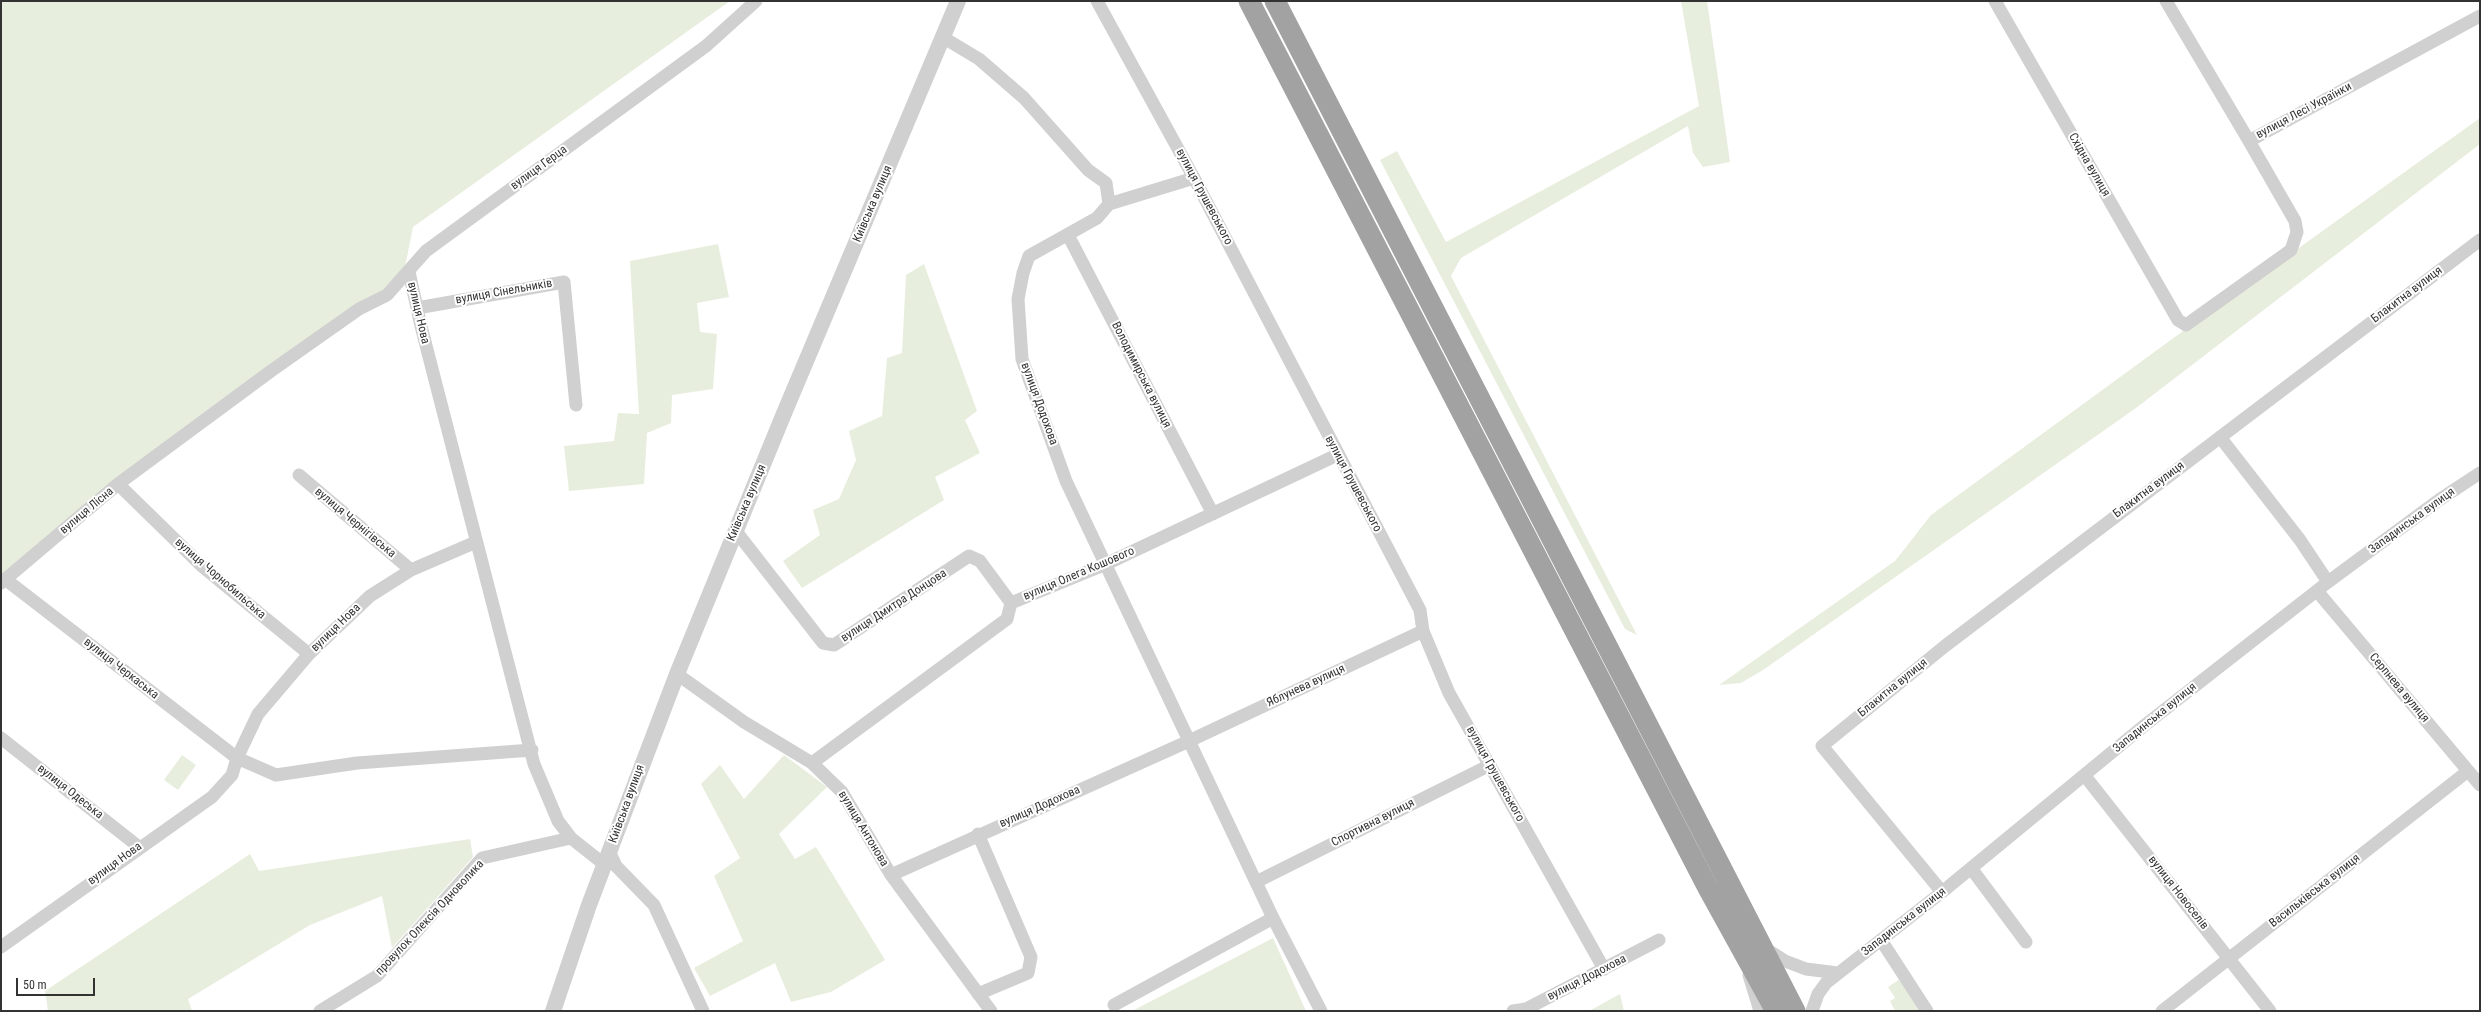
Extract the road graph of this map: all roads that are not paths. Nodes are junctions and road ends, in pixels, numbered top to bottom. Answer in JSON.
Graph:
{"nodes":[{"id":1,"x":756,"y":1,"type":"edge"},
{"id":2,"x":958,"y":1,"type":"edge"},
{"id":3,"x":1097,"y":1,"type":"edge"},
{"id":4,"x":1249,"y":1,"type":"edge"},
{"id":5,"x":1275,"y":1,"type":"edge"},
{"id":6,"x":1995,"y":1,"type":"edge"},
{"id":7,"x":2166,"y":1,"type":"edge"},
{"id":8,"x":2480,"y":16,"type":"edge"},
{"id":9,"x":944,"y":38,"type":"junction"},
{"id":10,"x":2249,"y":141,"type":"junction"},
{"id":11,"x":1194,"y":178,"type":"junction"},
{"id":12,"x":1109,"y":204,"type":"junction"},
{"id":13,"x":1068,"y":235,"type":"junction"},
{"id":14,"x":2480,"y":240,"type":"edge"},
{"id":15,"x":409,"y":272,"type":"junction"},
{"id":16,"x":417,"y":308,"type":"junction"},
{"id":17,"x":576,"y":405,"type":"dead end"},
{"id":18,"x":2220,"y":437,"type":"junction"},
{"id":19,"x":175,"y":442,"type":"joint"},
{"id":20,"x":1337,"y":455,"type":"junction"},
{"id":21,"x":299,"y":475,"type":"dead end"},
{"id":22,"x":2479,"y":475,"type":"edge"},
{"id":23,"x":118,"y":484,"type":"junction"},
{"id":24,"x":1213,"y":514,"type":"junction"},
{"id":25,"x":735,"y":530,"type":"junction"},
{"id":26,"x":476,"y":542,"type":"junction"},
{"id":27,"x":1106,"y":564,"type":"junction"},
{"id":28,"x":411,"y":570,"type":"junction"},
{"id":29,"x":3,"y":581,"type":"edge"},
{"id":30,"x":2328,"y":582,"type":"junction"},
{"id":31,"x":2317,"y":591,"type":"junction"},
{"id":32,"x":1011,"y":603,"type":"junction"},
{"id":33,"x":1423,"y":631,"type":"junction"},
{"id":34,"x":309,"y":654,"type":"junction"},
{"id":35,"x":677,"y":674,"type":"junction"},
{"id":36,"x":1,"y":738,"type":"edge"},
{"id":37,"x":1189,"y":741,"type":"junction"},
{"id":38,"x":532,"y":750,"type":"junction"},
{"id":39,"x":237,"y":758,"type":"junction"},
{"id":40,"x":812,"y":763,"type":"junction"},
{"id":41,"x":1490,"y":765,"type":"junction"},
{"id":42,"x":2468,"y":771,"type":"junction"},
{"id":43,"x":2085,"y":776,"type":"junction"},
{"id":44,"x":2480,"y":785,"type":"edge"},
{"id":45,"x":978,"y":834,"type":"junction"},
{"id":46,"x":571,"y":838,"type":"junction"},
{"id":47,"x":139,"y":847,"type":"junction"},
{"id":48,"x":607,"y":858,"type":"junction"},
{"id":49,"x":1971,"y":868,"type":"junction"},
{"id":50,"x":891,"y":875,"type":"junction"},
{"id":51,"x":1256,"y":882,"type":"junction"},
{"id":52,"x":1942,"y":892,"type":"junction"},
{"id":53,"x":1273,"y":918,"type":"junction"},
{"id":54,"x":1659,"y":940,"type":"dead end"},
{"id":55,"x":1881,"y":940,"type":"junction"},
{"id":56,"x":2026,"y":942,"type":"dead end"},
{"id":57,"x":1,"y":947,"type":"edge"},
{"id":58,"x":1752,"y":948,"type":"junction"},
{"id":59,"x":2229,"y":958,"type":"junction"},
{"id":60,"x":1604,"y":969,"type":"junction"},
{"id":61,"x":1838,"y":973,"type":"junction"},
{"id":62,"x":978,"y":994,"type":"junction"},
{"id":63,"x":1114,"y":1006,"type":"dead end"},
{"id":64,"x":320,"y":1011,"type":"edge"},
{"id":65,"x":553,"y":1011,"type":"edge"},
{"id":66,"x":703,"y":1011,"type":"edge"},
{"id":67,"x":991,"y":1011,"type":"edge"},
{"id":68,"x":1321,"y":1011,"type":"edge"},
{"id":69,"x":1513,"y":1011,"type":"edge"},
{"id":70,"x":1760,"y":1011,"type":"edge"},
{"id":71,"x":1776,"y":1011,"type":"edge"},
{"id":72,"x":1795,"y":1011,"type":"edge"},
{"id":73,"x":1812,"y":1011,"type":"edge"},
{"id":74,"x":1927,"y":1011,"type":"edge"},
{"id":75,"x":2162,"y":1011,"type":"edge"},
{"id":76,"x":2270,"y":1011,"type":"edge"}],
"edges":[{"from":1,"to":15,"type":"street","name":"вулиця Герца"},
{"from":2,"to":9,"type":"street","name":"Київська вулиця"},
{"from":3,"to":11,"type":"street","name":"вулиця Грушевського"},
{"from":4,"to":58,"type":"highway"},
{"from":5,"to":58,"type":"highway"},
{"from":6,"to":10,"type":"street","name":"Східна вулиця"},
{"from":7,"to":10,"type":"street","name":"вулиця Лесі Українки"},
{"from":8,"to":10,"type":"street","name":"вулиця Лесі Українки"},
{"from":9,"to":12,"type":"street"},
{"from":9,"to":25,"type":"street","name":"Київська вулиця"},
{"from":11,"to":12,"type":"street"},
{"from":11,"to":20,"type":"street","name":"вулиця Грушевського"},
{"from":12,"to":13,"type":"street","name":"вулиця Додохова"},
{"from":13,"to":24,"type":"street","name":"Володимирська вулиця"},
{"from":13,"to":27,"type":"street","name":"вулиця Додохова"},
{"from":14,"to":18,"type":"street","name":"Блакитна вулиця"},
{"from":15,"to":16,"type":"street","name":"вулиця Нова"},
{"from":15,"to":19,"type":"street","name":"вулиця Нова"},
{"from":16,"to":17,"type":"street","name":"вулиця Сінельників"},
{"from":16,"to":26,"type":"street","name":"вулиця Нова"},
{"from":18,"to":30,"type":"street"},
{"from":18,"to":52,"type":"street","name":"Блакитна вулиця"},
{"from":19,"to":23,"type":"street","name":"вулиця Лісна"},
{"from":20,"to":24,"type":"street","name":"вулиця Олега Кошового"},
{"from":20,"to":33,"type":"street","name":"вулиця Грушевського"},
{"from":21,"to":28,"type":"street","name":"вулиця Чернігівська"},
{"from":22,"to":30,"type":"street","name":"Западинська вулиця"},
{"from":23,"to":29,"type":"street","name":"вулиця Лісна"},
{"from":23,"to":34,"type":"street","name":"вулиця Чорнобильська"},
{"from":24,"to":27,"type":"street","name":"вулиця Олега Кошового"},
{"from":25,"to":32,"type":"street","name":"вулиця Дмитра Донцова"},
{"from":25,"to":35,"type":"street","name":"Київська вулиця"},
{"from":26,"to":28,"type":"street","name":"вулиця Нова"},
{"from":26,"to":38,"type":"street","name":"вулиця Нова"},
{"from":27,"to":32,"type":"street","name":"вулиця Олега Кошового"},
{"from":27,"to":37,"type":"street","name":"вулиця Додохова"},
{"from":28,"to":34,"type":"street","name":"вулиця Нова"},
{"from":29,"to":39,"type":"street","name":"вулиця Черкаська"},
{"from":30,"to":31,"type":"street","name":"Западинська вулиця"},
{"from":31,"to":42,"type":"street","name":"Серпнева вулиця"},
{"from":31,"to":43,"type":"street","name":"Западинська вулиця"},
{"from":32,"to":40,"type":"street","name":"вулиця Олега Кошового"},
{"from":33,"to":37,"type":"street","name":"Яблунева вулиця"},
{"from":33,"to":41,"type":"street","name":"вулиця Грушевського"},
{"from":34,"to":39,"type":"street","name":"вулиця Нова"},
{"from":35,"to":40,"type":"street","name":"вулиця Антонова"},
{"from":35,"to":48,"type":"street","name":"Київська вулиця"},
{"from":36,"to":47,"type":"street","name":"вулиця Одеська"},
{"from":37,"to":45,"type":"street","name":"вулиця Додохова"},
{"from":37,"to":51,"type":"street","name":"вулиця Додохова"},
{"from":38,"to":39,"type":"street"},
{"from":38,"to":46,"type":"street","name":"вулиця Нова"},
{"from":39,"to":47,"type":"street","name":"вулиця Нова"},
{"from":40,"to":50,"type":"street","name":"вулиця Антонова"},
{"from":41,"to":51,"type":"street","name":"Спортивна вулиця"},
{"from":41,"to":60,"type":"street","name":"вулиця Грушевського"},
{"from":42,"to":44,"type":"street","name":"Серпнева вулиця"},
{"from":42,"to":59,"type":"street","name":"Васильківська вулиця"},
{"from":43,"to":49,"type":"street","name":"Западинська вулиця"},
{"from":43,"to":59,"type":"street","name":"вулиця Новоселів"},
{"from":45,"to":50,"type":"street","name":"вулиця Додохова"},
{"from":45,"to":62,"type":"street"},
{"from":46,"to":48,"type":"street","name":"вулиця Нова"},
{"from":46,"to":64,"type":"street","name":"провулок Олексія Одноволика"},
{"from":47,"to":57,"type":"street","name":"вулиця Нова"},
{"from":48,"to":65,"type":"street","name":"Київська вулиця"},
{"from":48,"to":66,"type":"street"},
{"from":49,"to":52,"type":"street","name":"Западинська вулиця"},
{"from":49,"to":56,"type":"street"},
{"from":50,"to":62,"type":"street","name":"вулиця Антонова"},
{"from":51,"to":53,"type":"street","name":"вулиця Додохова"},
{"from":52,"to":55,"type":"street","name":"Западинська вулиця"},
{"from":53,"to":63,"type":"street"},
{"from":53,"to":68,"type":"street","name":"вулиця Додохова"},
{"from":54,"to":60,"type":"street","name":"вулиця Додохова"},
{"from":55,"to":61,"type":"street","name":"Западинська вулиця"},
{"from":55,"to":74,"type":"street"},
{"from":58,"to":61,"type":"street"},
{"from":58,"to":70,"type":"street"},
{"from":58,"to":71,"type":"highway"},
{"from":58,"to":72,"type":"highway"},
{"from":59,"to":75,"type":"street","name":"Васильківська вулиця"},
{"from":59,"to":76,"type":"street","name":"вулиця Новоселів"},
{"from":60,"to":69,"type":"street","name":"вулиця Додохова"},
{"from":61,"to":73,"type":"street","name":"Западинська вулиця"},
{"from":62,"to":67,"type":"street","name":"вулиця Антонова"}]}
